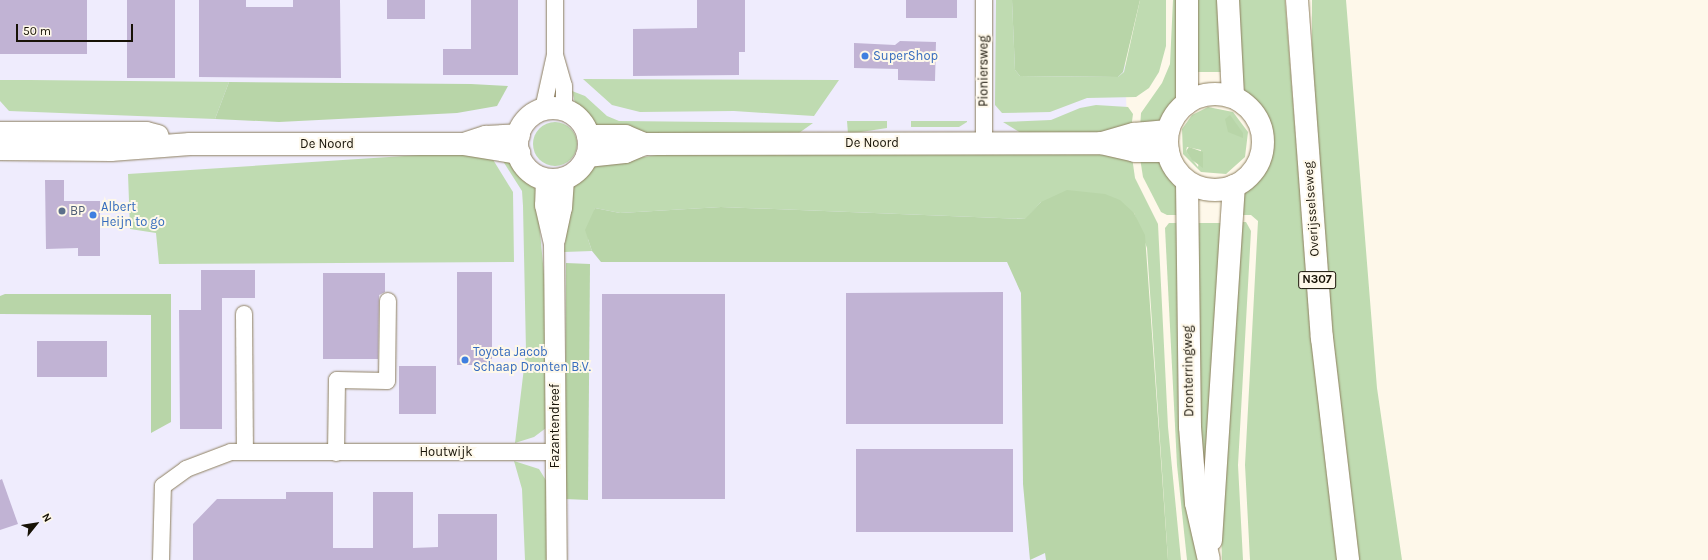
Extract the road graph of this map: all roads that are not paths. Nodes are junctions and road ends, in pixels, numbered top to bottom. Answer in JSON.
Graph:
{"nodes":[{"id":1,"x":555,"y":0,"type":"edge"},
{"id":2,"x":984,"y":0,"type":"edge"},
{"id":3,"x":1187,"y":0,"type":"edge"},
{"id":4,"x":1228,"y":0,"type":"edge"},
{"id":5,"x":1297,"y":0,"type":"edge"},
{"id":6,"x":1233,"y":97,"type":"junction"},
{"id":7,"x":1187,"y":103,"type":"junction"},
{"id":8,"x":554,"y":109,"type":"junction"},
{"id":9,"x":0,"y":133,"type":"edge"},
{"id":10,"x":1168,"y":141,"type":"junction"},
{"id":11,"x":984,"y":143,"type":"junction"},
{"id":12,"x":190,"y":144,"type":"junction"},
{"id":13,"x":519,"y":144,"type":"junction"},
{"id":14,"x":588,"y":146,"type":"junction"},
{"id":15,"x":0,"y":149,"type":"edge"},
{"id":16,"x":555,"y":178,"type":"junction"},
{"id":17,"x":1188,"y":182,"type":"junction"},
{"id":18,"x":1234,"y":186,"type":"junction"},
{"id":19,"x":388,"y":301,"type":"dead end"},
{"id":20,"x":244,"y":314,"type":"dead end"},
{"id":21,"x":246,"y":452,"type":"junction"},
{"id":22,"x":555,"y":452,"type":"junction"},
{"id":23,"x":336,"y":453,"type":"junction"},
{"id":24,"x":161,"y":560,"type":"edge"},
{"id":25,"x":557,"y":560,"type":"edge"},
{"id":26,"x":1209,"y":560,"type":"edge"},
{"id":27,"x":1348,"y":560,"type":"edge"}],
"edges":[{"from":1,"to":8,"type":"street"},
{"from":2,"to":11,"type":"street","name":"Pioniersweg"},
{"from":3,"to":7,"type":"main road"},
{"from":4,"to":6,"type":"main road"},
{"from":5,"to":27,"type":"main road","name":"Overijsselseweg","number":"N307"},
{"from":6,"to":7,"type":"main road"},
{"from":6,"to":18,"type":"main road"},
{"from":7,"to":10,"type":"main road"},
{"from":8,"to":13,"type":"main road"},
{"from":8,"to":14,"type":"main road"},
{"from":9,"to":12,"type":"main road","name":"De Noord"},
{"from":10,"to":11,"type":"main road","name":"De Noord"},
{"from":10,"to":17,"type":"main road"},
{"from":11,"to":14,"type":"main road","name":"De Noord"},
{"from":12,"to":13,"type":"main road","name":"De Noord"},
{"from":12,"to":15,"type":"main road","name":"De Noord"},
{"from":13,"to":16,"type":"main road"},
{"from":14,"to":16,"type":"main road"},
{"from":16,"to":22,"type":"street","name":"Fazantendreef"},
{"from":17,"to":18,"type":"main road"},
{"from":17,"to":26,"type":"main road","name":"Dronterringweg"},
{"from":18,"to":26,"type":"main road","name":"Dronterringweg"},
{"from":19,"to":23,"type":"street"},
{"from":20,"to":21,"type":"street"},
{"from":21,"to":23,"type":"street","name":"Houtwijk"},
{"from":21,"to":24,"type":"street","name":"Houtwijk"},
{"from":22,"to":23,"type":"street","name":"Houtwijk"},
{"from":22,"to":25,"type":"street","name":"Fazantendreef"}]}
